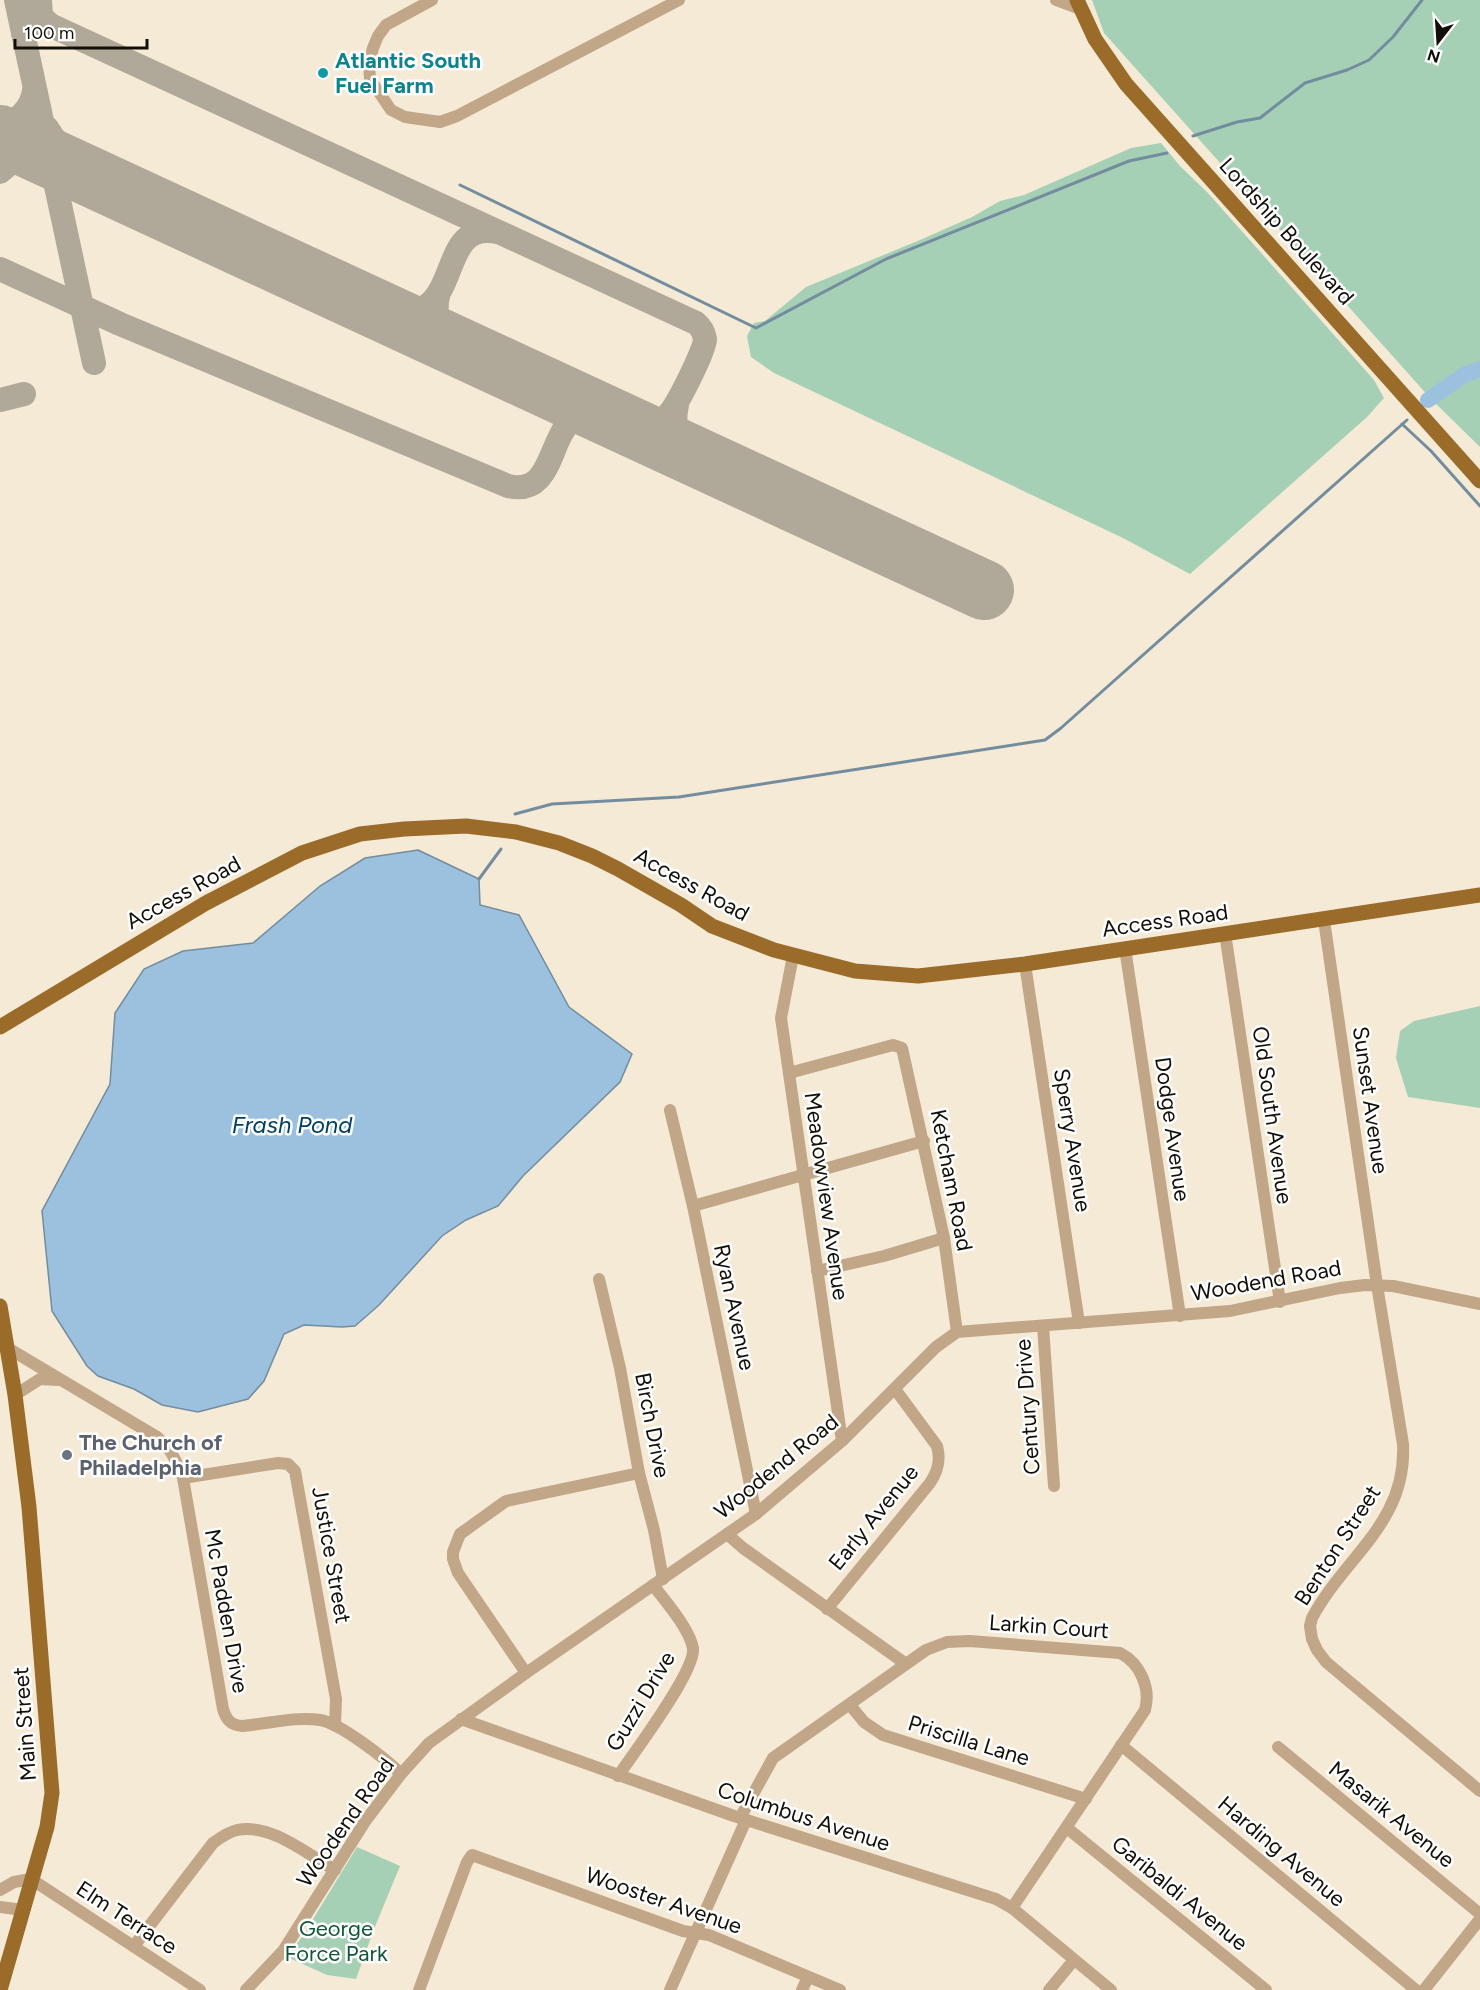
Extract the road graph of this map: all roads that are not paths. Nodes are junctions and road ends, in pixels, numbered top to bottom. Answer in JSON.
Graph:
{"nodes":[{"id":1,"x":432,"y":0,"type":"edge"},
{"id":2,"x":679,"y":0,"type":"edge"},
{"id":3,"x":1056,"y":0,"type":"edge"},
{"id":4,"x":1079,"y":4,"type":"edge"},
{"id":5,"x":1480,"y":481,"type":"edge"},
{"id":6,"x":1480,"y":895,"type":"edge"},
{"id":7,"x":1324,"y":920,"type":"junction"},
{"id":8,"x":1225,"y":933,"type":"junction"},
{"id":9,"x":1125,"y":948,"type":"junction"},
{"id":10,"x":793,"y":956,"type":"junction"},
{"id":11,"x":1025,"y":964,"type":"junction"},
{"id":12,"x":0,"y":1027,"type":"edge"},
{"id":13,"x":789,"y":1073,"type":"junction"},
{"id":14,"x":670,"y":1110,"type":"dead end"},
{"id":15,"x":924,"y":1141,"type":"junction"},
{"id":16,"x":804,"y":1174,"type":"junction"},
{"id":17,"x":693,"y":1206,"type":"junction"},
{"id":18,"x":944,"y":1238,"type":"junction"},
{"id":19,"x":817,"y":1271,"type":"junction"},
{"id":20,"x":600,"y":1279,"type":"dead end"},
{"id":21,"x":1377,"y":1285,"type":"junction"},
{"id":22,"x":1280,"y":1302,"type":"junction"},
{"id":23,"x":1480,"y":1304,"type":"edge"},
{"id":24,"x":0,"y":1306,"type":"edge"},
{"id":25,"x":1180,"y":1316,"type":"junction"},
{"id":26,"x":1079,"y":1323,"type":"junction"},
{"id":27,"x":1043,"y":1326,"type":"junction"},
{"id":28,"x":957,"y":1332,"type":"junction"},
{"id":29,"x":6,"y":1347,"type":"junction"},
{"id":30,"x":60,"y":1380,"type":"junction"},
{"id":31,"x":895,"y":1389,"type":"junction"},
{"id":32,"x":15,"y":1395,"type":"junction"},
{"id":33,"x":842,"y":1441,"type":"junction"},
{"id":34,"x":639,"y":1473,"type":"junction"},
{"id":35,"x":183,"y":1478,"type":"junction"},
{"id":36,"x":1054,"y":1486,"type":"dead end"},
{"id":37,"x":756,"y":1514,"type":"junction"},
{"id":38,"x":727,"y":1534,"type":"junction"},
{"id":39,"x":658,"y":1582,"type":"junction"},
{"id":40,"x":827,"y":1609,"type":"junction"},
{"id":41,"x":906,"y":1664,"type":"junction"},
{"id":42,"x":526,"y":1672,"type":"junction"},
{"id":43,"x":850,"y":1705,"type":"junction"},
{"id":44,"x":461,"y":1719,"type":"junction"},
{"id":45,"x":335,"y":1725,"type":"junction"},
{"id":46,"x":1121,"y":1745,"type":"junction"},
{"id":47,"x":1278,"y":1747,"type":"dead end"},
{"id":48,"x":400,"y":1774,"type":"junction"},
{"id":49,"x":618,"y":1776,"type":"junction"},
{"id":50,"x":1480,"y":1791,"type":"edge"},
{"id":51,"x":1086,"y":1798,"type":"junction"},
{"id":52,"x":743,"y":1819,"type":"junction"},
{"id":53,"x":1067,"y":1828,"type":"junction"},
{"id":54,"x":335,"y":1870,"type":"junction"},
{"id":55,"x":31,"y":1879,"type":"junction"},
{"id":56,"x":0,"y":1890,"type":"edge"},
{"id":57,"x":0,"y":1907,"type":"edge"},
{"id":58,"x":1012,"y":1908,"type":"junction"},
{"id":59,"x":23,"y":1910,"type":"junction"},
{"id":60,"x":1480,"y":1914,"type":"edge"},
{"id":61,"x":1480,"y":1919,"type":"edge"},
{"id":62,"x":695,"y":1933,"type":"junction"},
{"id":63,"x":134,"y":1946,"type":"junction"},
{"id":64,"x":1074,"y":1960,"type":"junction"},
{"id":65,"x":808,"y":1977,"type":"junction"},
{"id":66,"x":0,"y":1990,"type":"edge"},
{"id":67,"x":200,"y":1990,"type":"edge"},
{"id":68,"x":246,"y":1990,"type":"edge"},
{"id":69,"x":419,"y":1990,"type":"edge"},
{"id":70,"x":670,"y":1990,"type":"edge"},
{"id":71,"x":802,"y":1990,"type":"edge"},
{"id":72,"x":840,"y":1990,"type":"edge"},
{"id":73,"x":1049,"y":1990,"type":"edge"},
{"id":74,"x":1111,"y":1990,"type":"edge"},
{"id":75,"x":1266,"y":1990,"type":"edge"},
{"id":76,"x":1416,"y":1990,"type":"edge"},
{"id":77,"x":1424,"y":1990,"type":"edge"}],
"edges":[{"from":1,"to":2,"type":"street"},
{"from":3,"to":4,"type":"street"},
{"from":4,"to":5,"type":"main road","name":"Lordship Boulevard"},
{"from":6,"to":7,"type":"main road","name":"Access Road"},
{"from":7,"to":8,"type":"main road","name":"Access Road"},
{"from":7,"to":21,"type":"street","name":"Sunset Avenue"},
{"from":8,"to":9,"type":"main road","name":"Access Road"},
{"from":8,"to":22,"type":"street","name":"Old South Avenue"},
{"from":9,"to":11,"type":"main road","name":"Access Road"},
{"from":9,"to":25,"type":"street","name":"Dodge Avenue"},
{"from":10,"to":11,"type":"main road","name":"Access Road"},
{"from":10,"to":12,"type":"main road","name":"Access Road"},
{"from":10,"to":13,"type":"street","name":"Meadowview Avenue"},
{"from":11,"to":26,"type":"street","name":"Sperry Avenue"},
{"from":13,"to":15,"type":"street","name":"Ketcham Road"},
{"from":13,"to":16,"type":"street","name":"Meadowview Avenue"},
{"from":14,"to":17,"type":"street","name":"Ryan Avenue"},
{"from":15,"to":16,"type":"street"},
{"from":15,"to":18,"type":"street","name":"Ketcham Road"},
{"from":16,"to":17,"type":"street"},
{"from":16,"to":19,"type":"street","name":"Meadowview Avenue"},
{"from":17,"to":37,"type":"street","name":"Ryan Avenue"},
{"from":18,"to":19,"type":"street"},
{"from":18,"to":28,"type":"street","name":"Ketcham Road"},
{"from":19,"to":33,"type":"street","name":"Meadowview Avenue"},
{"from":20,"to":34,"type":"street","name":"Birch Drive"},
{"from":21,"to":22,"type":"street","name":"Woodend Road"},
{"from":21,"to":23,"type":"street","name":"Woodend Road"},
{"from":21,"to":50,"type":"street","name":"Benton Street"},
{"from":22,"to":25,"type":"street","name":"Woodend Road"},
{"from":24,"to":29,"type":"main road","name":"Main Street"},
{"from":25,"to":26,"type":"street","name":"Woodend Road"},
{"from":26,"to":27,"type":"street","name":"Woodend Road"},
{"from":27,"to":28,"type":"street","name":"Woodend Road"},
{"from":27,"to":36,"type":"street","name":"Century Drive"},
{"from":28,"to":31,"type":"street","name":"Woodend Road"},
{"from":29,"to":30,"type":"street","name":"Mc Padden Drive"},
{"from":29,"to":32,"type":"main road","name":"Main Street"},
{"from":30,"to":32,"type":"street"},
{"from":30,"to":35,"type":"street","name":"Mc Padden Drive"},
{"from":31,"to":33,"type":"street","name":"Woodend Road"},
{"from":31,"to":40,"type":"street","name":"Early Avenue"},
{"from":32,"to":55,"type":"main road","name":"Main Street"},
{"from":33,"to":37,"type":"street","name":"Woodend Road"},
{"from":34,"to":39,"type":"street","name":"Birch Drive"},
{"from":34,"to":42,"type":"street"},
{"from":35,"to":45,"type":"street","name":"Mc Padden Drive"},
{"from":35,"to":45,"type":"street","name":"Justice Street"},
{"from":37,"to":38,"type":"street","name":"Woodend Road"},
{"from":38,"to":39,"type":"street","name":"Woodend Road"},
{"from":38,"to":40,"type":"street"},
{"from":39,"to":42,"type":"street","name":"Woodend Road"},
{"from":39,"to":49,"type":"street","name":"Guzzi Drive"},
{"from":40,"to":41,"type":"street"},
{"from":41,"to":43,"type":"street","name":"Larkin Court"},
{"from":41,"to":46,"type":"street","name":"Larkin Court"},
{"from":42,"to":44,"type":"street","name":"Woodend Road"},
{"from":43,"to":51,"type":"street","name":"Priscilla Lane"},
{"from":43,"to":52,"type":"street","name":"Larkin Court"},
{"from":44,"to":48,"type":"street","name":"Woodend Road"},
{"from":44,"to":49,"type":"street","name":"Columbus Avenue"},
{"from":45,"to":48,"type":"street","name":"Mc Padden Drive"},
{"from":46,"to":51,"type":"street","name":"Larkin Court"},
{"from":46,"to":76,"type":"street","name":"Harding Avenue"},
{"from":47,"to":60,"type":"street","name":"Masarik Avenue"},
{"from":48,"to":54,"type":"street","name":"Woodend Road"},
{"from":49,"to":52,"type":"street","name":"Columbus Avenue"},
{"from":51,"to":53,"type":"street","name":"Larkin Court"},
{"from":52,"to":58,"type":"street","name":"Columbus Avenue"},
{"from":52,"to":62,"type":"street","name":"Larkin Court"},
{"from":53,"to":58,"type":"street","name":"Larkin Court"},
{"from":53,"to":75,"type":"street","name":"Garibaldi Avenue"},
{"from":54,"to":63,"type":"street"},
{"from":54,"to":68,"type":"street","name":"Woodend Road"},
{"from":55,"to":56,"type":"street"},
{"from":55,"to":59,"type":"main road","name":"Main Street"},
{"from":55,"to":63,"type":"street","name":"Elm Terrace"},
{"from":57,"to":59,"type":"street"},
{"from":58,"to":64,"type":"street","name":"Columbus Avenue"},
{"from":59,"to":66,"type":"main road","name":"Main Street"},
{"from":61,"to":77,"type":"street"},
{"from":62,"to":65,"type":"street","name":"Wooster Avenue"},
{"from":62,"to":69,"type":"street","name":"Wooster Avenue"},
{"from":62,"to":70,"type":"street","name":"Larkin Court"},
{"from":63,"to":67,"type":"street","name":"Elm Terrace"},
{"from":64,"to":73,"type":"street"},
{"from":64,"to":74,"type":"street","name":"Columbus Avenue"},
{"from":65,"to":71,"type":"street"},
{"from":65,"to":72,"type":"street","name":"Wooster Avenue"}]}
